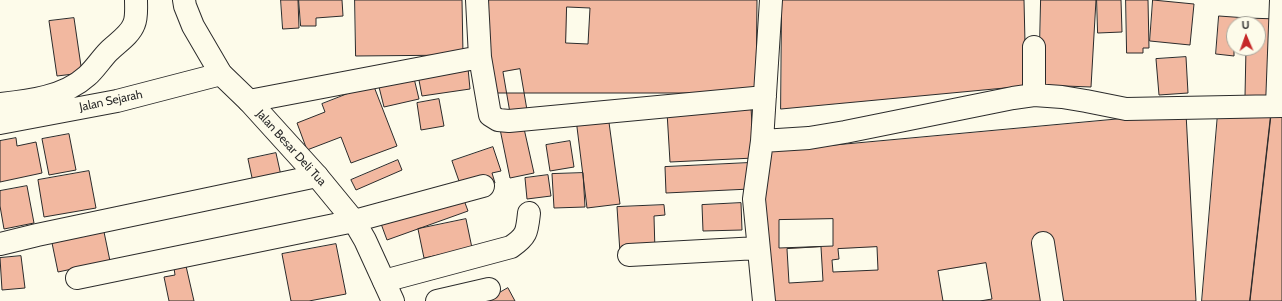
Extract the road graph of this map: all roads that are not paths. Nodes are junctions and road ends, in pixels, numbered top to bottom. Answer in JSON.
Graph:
{"nodes":[{"id":1,"x":136,"y":0,"type":"edge"},
{"id":2,"x":184,"y":0,"type":"edge"},
{"id":3,"x":477,"y":0,"type":"edge"},
{"id":4,"x":771,"y":0,"type":"edge"},
{"id":5,"x":1281,"y":0,"type":"edge"},
{"id":6,"x":1034,"y":47,"type":"dead end"},
{"id":7,"x":480,"y":57,"type":"junction"},
{"id":8,"x":221,"y":74,"type":"junction"},
{"id":9,"x":1034,"y":95,"type":"junction"},
{"id":10,"x":765,"y":97,"type":"junction"},
{"id":11,"x":249,"y":101,"type":"junction"},
{"id":12,"x":0,"y":104,"type":"edge"},
{"id":13,"x":1279,"y":106,"type":"edge"},
{"id":14,"x":0,"y":123,"type":"edge"},
{"id":15,"x":762,"y":141,"type":"junction"},
{"id":16,"x":317,"y":176,"type":"junction"},
{"id":17,"x":483,"y":186,"type":"dead end"},
{"id":18,"x":530,"y":213,"type":"dead end"},
{"id":19,"x":354,"y":221,"type":"junction"},
{"id":20,"x":1043,"y":243,"type":"dead end"},
{"id":21,"x":0,"y":244,"type":"edge"},
{"id":22,"x":758,"y":248,"type":"junction"},
{"id":23,"x":629,"y":255,"type":"dead end"},
{"id":24,"x":77,"y":278,"type":"dead end"},
{"id":25,"x":384,"y":281,"type":"junction"},
{"id":26,"x":489,"y":289,"type":"dead end"},
{"id":27,"x":1046,"y":300,"type":"edge"},
{"id":28,"x":393,"y":301,"type":"edge"},
{"id":29,"x":437,"y":301,"type":"edge"},
{"id":30,"x":764,"y":301,"type":"edge"}],
"edges":[{"from":1,"to":12,"type":"street"},
{"from":2,"to":8,"type":"street","name":"Jalan Besar Deli Tua"},
{"from":3,"to":7,"type":"street"},
{"from":4,"to":10,"type":"street"},
{"from":5,"to":13,"type":"street"},
{"from":6,"to":9,"type":"street"},
{"from":7,"to":10,"type":"street"},
{"from":7,"to":11,"type":"street"},
{"from":8,"to":11,"type":"street","name":"Jalan Besar Deli Tua"},
{"from":8,"to":14,"type":"street","name":"Jalan Sejarah"},
{"from":9,"to":13,"type":"street"},
{"from":9,"to":15,"type":"street"},
{"from":10,"to":15,"type":"street"},
{"from":11,"to":16,"type":"street","name":"Jalan Besar Deli Tua"},
{"from":15,"to":22,"type":"street"},
{"from":16,"to":19,"type":"street","name":"Jalan Besar Deli Tua"},
{"from":16,"to":21,"type":"street"},
{"from":17,"to":19,"type":"street"},
{"from":18,"to":25,"type":"street"},
{"from":19,"to":24,"type":"street"},
{"from":19,"to":25,"type":"street","name":"Jalan Besar Deli Tua"},
{"from":20,"to":27,"type":"street"},
{"from":22,"to":23,"type":"street"},
{"from":22,"to":30,"type":"street"},
{"from":25,"to":28,"type":"street","name":"Jalan Besar Deli Tua"},
{"from":26,"to":29,"type":"street"}]}
